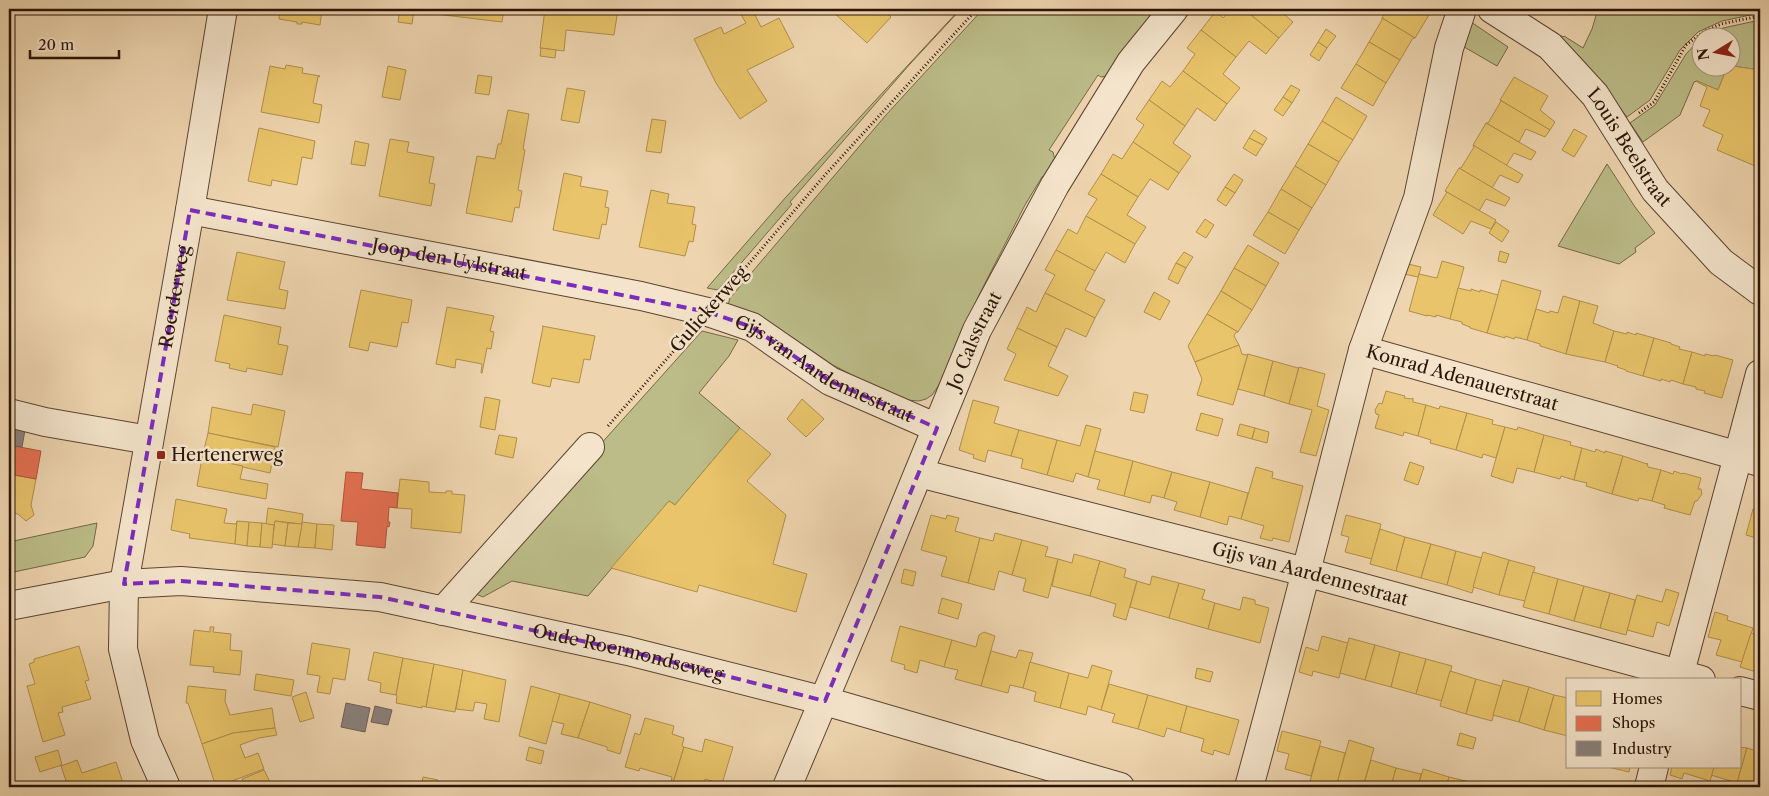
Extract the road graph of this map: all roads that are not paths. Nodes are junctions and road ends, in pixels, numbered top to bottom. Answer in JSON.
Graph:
{"nodes":[{"id":1,"x":223,"y":9,"type":"edge"},
{"id":2,"x":1174,"y":9,"type":"edge"},
{"id":3,"x":1462,"y":9,"type":"edge"},
{"id":4,"x":1492,"y":9,"type":"edge"},
{"id":5,"x":190,"y":210,"type":"junction"},
{"id":6,"x":1760,"y":291,"type":"edge"},
{"id":7,"x":708,"y":312,"type":"joint"},
{"id":8,"x":1363,"y":350,"type":"junction"},
{"id":9,"x":1760,"y":374,"type":"edge"},
{"id":10,"x":9,"y":413,"type":"edge"},
{"id":11,"x":937,"y":428,"type":"junction"},
{"id":12,"x":149,"y":440,"type":"junction"},
{"id":13,"x":590,"y":447,"type":"road end"},
{"id":14,"x":1750,"y":459,"type":"edge"},
{"id":15,"x":919,"y":473,"type":"junction"},
{"id":16,"x":1305,"y":572,"type":"junction"},
{"id":17,"x":124,"y":584,"type":"junction"},
{"id":18,"x":9,"y":606,"type":"edge"},
{"id":19,"x":443,"y":611,"type":"junction"},
{"id":20,"x":1686,"y":678,"type":"edge"},
{"id":21,"x":1742,"y":692,"type":"edge"},
{"id":22,"x":1760,"y":696,"type":"edge"},
{"id":23,"x":825,"y":701,"type":"junction"},
{"id":24,"x":1654,"y":768,"type":"edge"},
{"id":25,"x":166,"y":787,"type":"edge"},
{"id":26,"x":787,"y":787,"type":"edge"},
{"id":27,"x":1120,"y":787,"type":"edge"},
{"id":28,"x":1249,"y":787,"type":"edge"},
{"id":29,"x":1649,"y":787,"type":"edge"}],
"edges":[{"from":1,"to":5,"type":"street","name":"Roerderweg"},
{"from":2,"to":11,"type":"street","name":"Jo Calsstraat"},
{"from":3,"to":8,"type":"street","name":"Konrad Adenauerstraat"},
{"from":4,"to":6,"type":"street","name":"Louis Beelstraat"},
{"from":5,"to":7,"type":"street","name":"Joop den Uylstraat"},
{"from":5,"to":12,"type":"street","name":"Roerderweg"},
{"from":7,"to":11,"type":"street","name":"Gijs van Aardennestraat"},
{"from":8,"to":14,"type":"street","name":"Konrad Adenauerstraat"},
{"from":8,"to":16,"type":"street"},
{"from":9,"to":14,"type":"street"},
{"from":10,"to":12,"type":"street"},
{"from":11,"to":15,"type":"street","name":"Jo Calsstraat"},
{"from":12,"to":17,"type":"street","name":"Roerderweg"},
{"from":13,"to":19,"type":"street"},
{"from":14,"to":20,"type":"street"},
{"from":15,"to":16,"type":"street","name":"Gijs van Aardennestraat"},
{"from":15,"to":23,"type":"street","name":"Jo Calsstraat"},
{"from":16,"to":20,"type":"street","name":"Gijs van Aardennestraat"},
{"from":16,"to":28,"type":"street"},
{"from":17,"to":18,"type":"street"},
{"from":17,"to":19,"type":"street","name":"Oude Roermondseweg"},
{"from":17,"to":25,"type":"street","name":"Roerderweg"},
{"from":19,"to":23,"type":"street","name":"Oude Roermondseweg"},
{"from":21,"to":22,"type":"street"},
{"from":23,"to":26,"type":"street","name":"Jo Calsstraat"},
{"from":23,"to":27,"type":"street","name":"Oude Roermondseweg"},
{"from":24,"to":29,"type":"street"}]}
